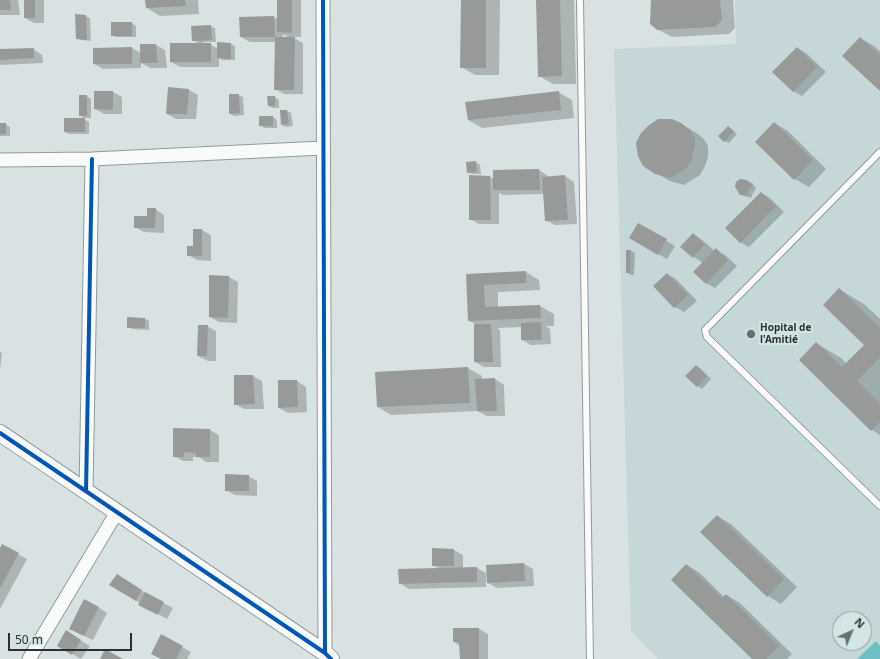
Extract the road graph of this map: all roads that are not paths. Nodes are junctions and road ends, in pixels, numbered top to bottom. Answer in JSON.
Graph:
{"nodes":[{"id":1,"x":323,"y":0,"type":"edge"},
{"id":2,"x":580,"y":0,"type":"edge"},
{"id":3,"x":323,"y":148,"type":"junction"},
{"id":4,"x":880,"y":152,"type":"edge"},
{"id":5,"x":92,"y":159,"type":"junction"},
{"id":6,"x":0,"y":160,"type":"edge"},
{"id":7,"x":0,"y":433,"type":"edge"},
{"id":8,"x":86,"y":491,"type":"junction"},
{"id":9,"x":880,"y":506,"type":"edge"},
{"id":10,"x":117,"y":512,"type":"junction"},
{"id":11,"x":328,"y":656,"type":"edge"},
{"id":12,"x":29,"y":659,"type":"edge"},
{"id":13,"x":590,"y":659,"type":"edge"}],
"edges":[{"from":1,"to":3,"type":"street"},
{"from":2,"to":13,"type":"lane"},
{"from":3,"to":5,"type":"street"},
{"from":3,"to":11,"type":"street"},
{"from":4,"to":9,"type":"lane"},
{"from":5,"to":6,"type":"street"},
{"from":5,"to":8,"type":"street"},
{"from":7,"to":8,"type":"street"},
{"from":8,"to":10,"type":"street"},
{"from":10,"to":11,"type":"street"},
{"from":10,"to":12,"type":"street"}]}
